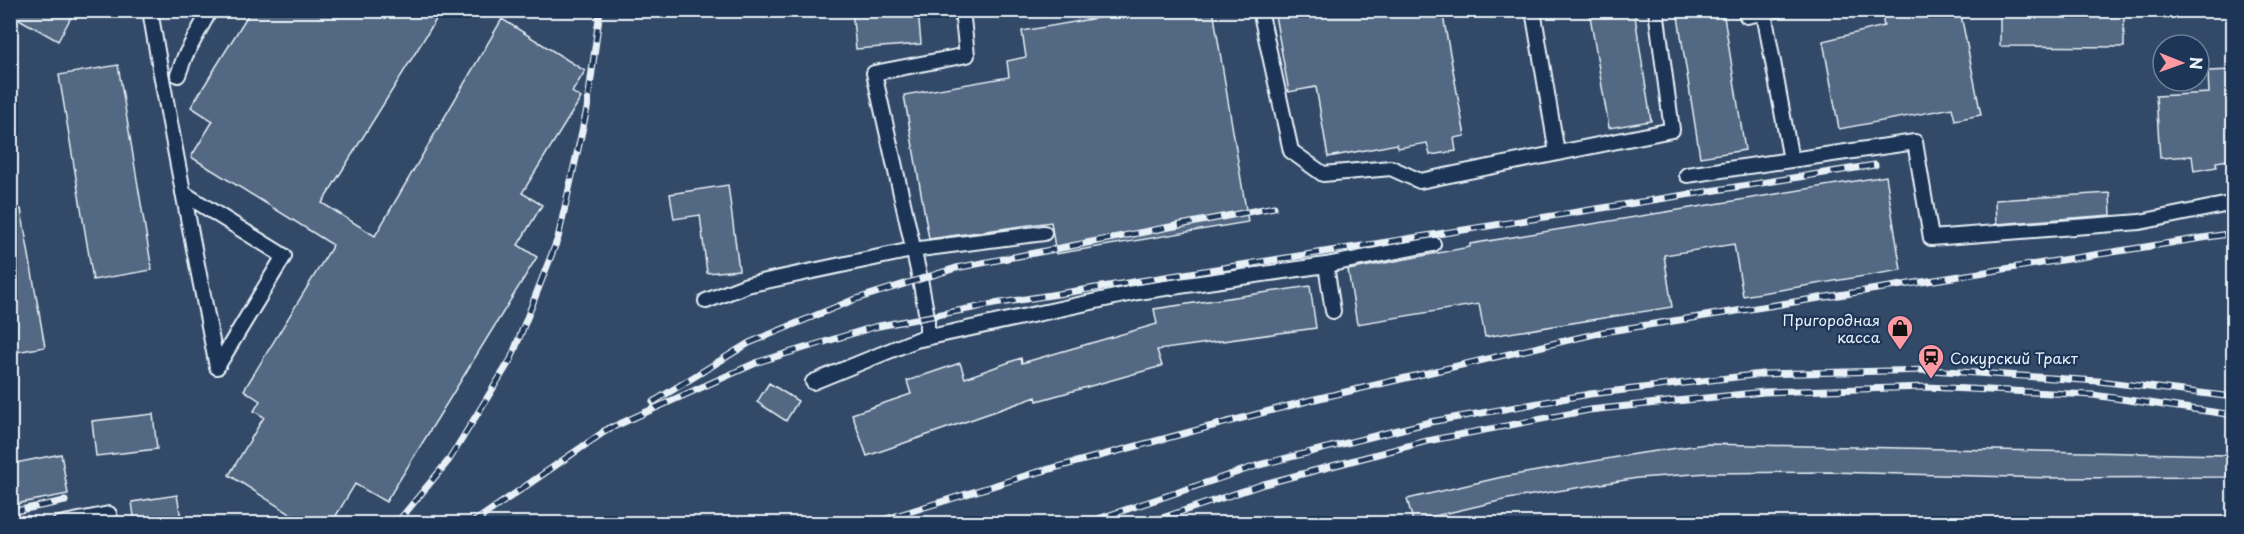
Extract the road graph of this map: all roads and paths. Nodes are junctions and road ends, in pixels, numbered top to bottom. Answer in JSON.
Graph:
{"nodes":[{"id":1,"x":150,"y":10,"type":"edge"},
{"id":2,"x":210,"y":10,"type":"edge"},
{"id":3,"x":962,"y":10,"type":"edge"},
{"id":4,"x":1260,"y":10,"type":"edge"},
{"id":5,"x":1533,"y":10,"type":"edge"},
{"id":6,"x":1656,"y":10,"type":"edge"},
{"id":7,"x":1746,"y":10,"type":"edge"},
{"id":8,"x":1771,"y":12,"type":"edge"},
{"id":9,"x":178,"y":75,"type":"dead end"},
{"id":10,"x":1557,"y":153,"type":"junction"},
{"id":11,"x":1791,"y":160,"type":"junction"},
{"id":12,"x":1687,"y":175,"type":"dead end"},
{"id":13,"x":183,"y":193,"type":"junction"},
{"id":14,"x":2234,"y":203,"type":"edge"},
{"id":15,"x":1044,"y":233,"type":"dead end"},
{"id":16,"x":1433,"y":244,"type":"dead end"},
{"id":17,"x":912,"y":250,"type":"junction"},
{"id":18,"x":1326,"y":265,"type":"junction"},
{"id":19,"x":706,"y":301,"type":"dead end"},
{"id":20,"x":1333,"y":311,"type":"dead end"},
{"id":21,"x":927,"y":337,"type":"junction"},
{"id":22,"x":813,"y":382,"type":"dead end"},
{"id":23,"x":59,"y":524,"type":"edge"},
{"id":24,"x":111,"y":524,"type":"edge"}],
"edges":[{"from":1,"to":13,"type":"lane"},
{"from":2,"to":9,"type":"lane"},
{"from":3,"to":17,"type":"lane"},
{"from":4,"to":10,"type":"lane"},
{"from":5,"to":10,"type":"lane"},
{"from":6,"to":10,"type":"lane"},
{"from":7,"to":8,"type":"lane"},
{"from":8,"to":11,"type":"lane"},
{"from":11,"to":12,"type":"lane"},
{"from":11,"to":14,"type":"lane"},
{"from":13,"to":13,"type":"lane"},
{"from":15,"to":17,"type":"lane"},
{"from":16,"to":18,"type":"lane"},
{"from":17,"to":19,"type":"lane"},
{"from":17,"to":21,"type":"lane"},
{"from":18,"to":20,"type":"lane"},
{"from":18,"to":21,"type":"lane"},
{"from":21,"to":22,"type":"lane"},
{"from":23,"to":24,"type":"lane"}]}
